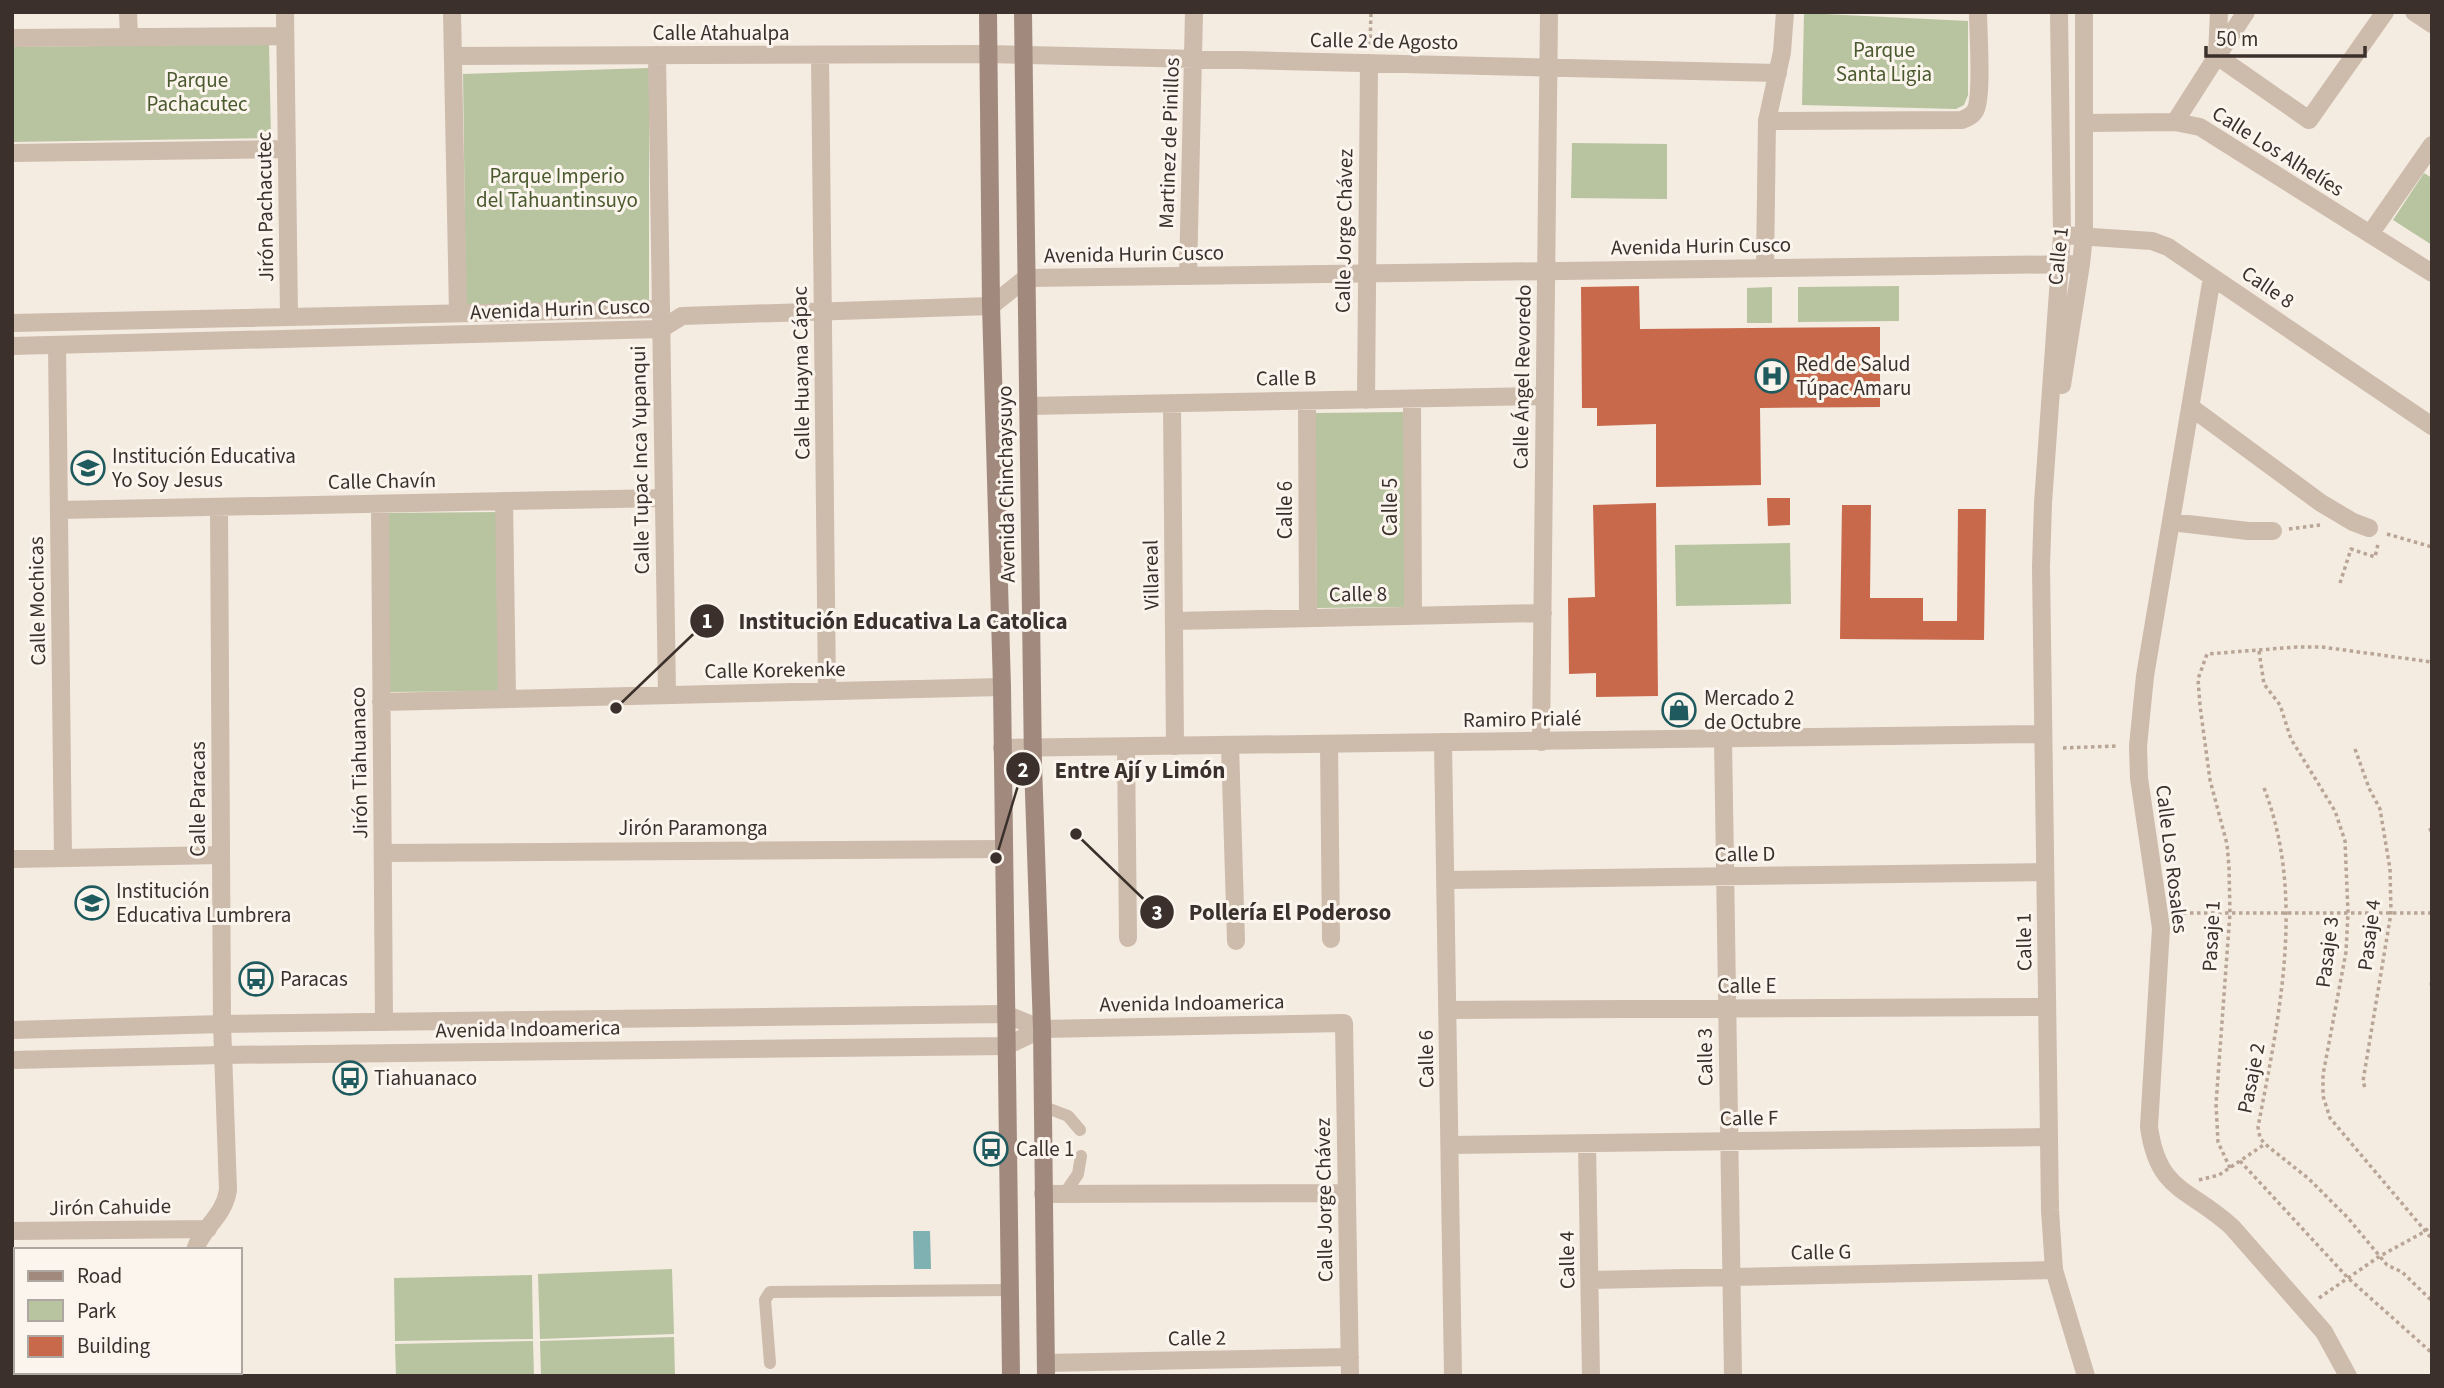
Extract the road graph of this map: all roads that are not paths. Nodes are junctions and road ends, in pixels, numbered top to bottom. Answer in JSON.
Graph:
{"nodes":[{"id":1,"x":128,"y":12,"type":"edge"},
{"id":2,"x":285,"y":12,"type":"edge"},
{"id":3,"x":452,"y":12,"type":"edge"},
{"id":4,"x":988,"y":12,"type":"edge"},
{"id":5,"x":1024,"y":12,"type":"edge"},
{"id":6,"x":1194,"y":12,"type":"edge"},
{"id":7,"x":1549,"y":12,"type":"edge"},
{"id":8,"x":1785,"y":12,"type":"edge"},
{"id":9,"x":1978,"y":12,"type":"edge"},
{"id":10,"x":2059,"y":12,"type":"edge"},
{"id":11,"x":2084,"y":12,"type":"edge"},
{"id":12,"x":2219,"y":12,"type":"edge"},
{"id":13,"x":2246,"y":12,"type":"edge"},
{"id":14,"x":2385,"y":12,"type":"edge"},
{"id":15,"x":2414,"y":12,"type":"edge"},
{"id":16,"x":2432,"y":24,"type":"edge"},
{"id":17,"x":285,"y":36,"type":"junction"},
{"id":18,"x":129,"y":37,"type":"junction"},
{"id":19,"x":12,"y":38,"type":"edge"},
{"id":20,"x":988,"y":54,"type":"junction"},
{"id":21,"x":657,"y":55,"type":"junction"},
{"id":22,"x":820,"y":55,"type":"junction"},
{"id":23,"x":1024,"y":55,"type":"junction"},
{"id":24,"x":453,"y":56,"type":"junction"},
{"id":25,"x":2217,"y":56,"type":"junction"},
{"id":26,"x":1194,"y":59,"type":"junction"},
{"id":27,"x":1369,"y":63,"type":"junction"},
{"id":28,"x":1549,"y":67,"type":"junction"},
{"id":29,"x":1778,"y":73,"type":"junction"},
{"id":30,"x":1767,"y":121,"type":"junction"},
{"id":31,"x":2175,"y":121,"type":"junction"},
{"id":32,"x":2085,"y":123,"type":"junction"},
{"id":33,"x":2432,"y":145,"type":"edge"},
{"id":34,"x":286,"y":149,"type":"junction"},
{"id":35,"x":12,"y":153,"type":"edge"},
{"id":36,"x":2426,"y":166,"type":"edge"},
{"id":37,"x":2370,"y":234,"type":"junction"},
{"id":38,"x":2062,"y":235,"type":"junction"},
{"id":39,"x":2084,"y":235,"type":"junction"},
{"id":40,"x":2060,"y":264,"type":"junction"},
{"id":41,"x":2081,"y":264,"type":"junction"},
{"id":42,"x":1765,"y":268,"type":"junction"},
{"id":43,"x":1546,"y":271,"type":"junction"},
{"id":44,"x":1366,"y":273,"type":"junction"},
{"id":45,"x":2432,"y":273,"type":"edge"},
{"id":46,"x":1188,"y":276,"type":"junction"},
{"id":47,"x":2212,"y":277,"type":"junction"},
{"id":48,"x":1026,"y":278,"type":"junction"},
{"id":49,"x":991,"y":306,"type":"junction"},
{"id":50,"x":661,"y":309,"type":"junction"},
{"id":51,"x":458,"y":312,"type":"junction"},
{"id":52,"x":823,"y":312,"type":"junction"},
{"id":53,"x":289,"y":316,"type":"junction"},
{"id":54,"x":12,"y":323,"type":"edge"},
{"id":55,"x":661,"y":329,"type":"junction"},
{"id":56,"x":57,"y":345,"type":"junction"},
{"id":57,"x":12,"y":346,"type":"edge"},
{"id":58,"x":1545,"y":396,"type":"junction"},
{"id":59,"x":1412,"y":399,"type":"junction"},
{"id":60,"x":1366,"y":400,"type":"junction"},
{"id":61,"x":1307,"y":401,"type":"junction"},
{"id":62,"x":1172,"y":404,"type":"junction"},
{"id":63,"x":1028,"y":406,"type":"junction"},
{"id":64,"x":2192,"y":408,"type":"junction"},
{"id":65,"x":2432,"y":426,"type":"edge"},
{"id":66,"x":664,"y":498,"type":"junction"},
{"id":67,"x":504,"y":501,"type":"junction"},
{"id":68,"x":2043,"y":503,"type":"junction"},
{"id":69,"x":380,"y":504,"type":"junction"},
{"id":70,"x":219,"y":507,"type":"junction"},
{"id":71,"x":59,"y":510,"type":"junction"},
{"id":72,"x":2171,"y":522,"type":"junction"},
{"id":73,"x":2361,"y":525,"type":"road end"},
{"id":74,"x":2273,"y":531,"type":"road end"},
{"id":75,"x":1542,"y":613,"type":"junction"},
{"id":76,"x":1413,"y":616,"type":"junction"},
{"id":77,"x":1308,"y":618,"type":"junction"},
{"id":78,"x":1174,"y":621,"type":"junction"},
{"id":79,"x":1002,"y":687,"type":"junction"},
{"id":80,"x":827,"y":691,"type":"junction"},
{"id":81,"x":667,"y":695,"type":"junction"},
{"id":82,"x":507,"y":699,"type":"junction"},
{"id":83,"x":381,"y":702,"type":"junction"},
{"id":84,"x":1723,"y":738,"type":"junction"},
{"id":85,"x":2044,"y":741,"type":"junction"},
{"id":86,"x":1443,"y":742,"type":"junction"},
{"id":87,"x":1541,"y":742,"type":"junction"},
{"id":88,"x":1329,"y":744,"type":"junction"},
{"id":89,"x":1230,"y":745,"type":"junction"},
{"id":90,"x":1175,"y":746,"type":"junction"},
{"id":91,"x":1126,"y":747,"type":"junction"},
{"id":92,"x":1002,"y":748,"type":"junction"},
{"id":93,"x":1033,"y":748,"type":"junction"},
{"id":94,"x":1003,"y":849,"type":"junction"},
{"id":95,"x":383,"y":853,"type":"junction"},
{"id":96,"x":221,"y":855,"type":"junction"},
{"id":97,"x":63,"y":858,"type":"junction"},
{"id":98,"x":12,"y":859,"type":"edge"},
{"id":99,"x":2045,"y":872,"type":"junction"},
{"id":100,"x":1725,"y":877,"type":"junction"},
{"id":101,"x":1446,"y":880,"type":"junction"},
{"id":102,"x":1128,"y":938,"type":"dead end"},
{"id":103,"x":1331,"y":939,"type":"dead end"},
{"id":104,"x":1236,"y":941,"type":"dead end"},
{"id":105,"x":2047,"y":1007,"type":"junction"},
{"id":106,"x":1727,"y":1009,"type":"junction"},
{"id":107,"x":1448,"y":1010,"type":"junction"},
{"id":108,"x":1005,"y":1014,"type":"junction"},
{"id":109,"x":384,"y":1022,"type":"junction"},
{"id":110,"x":1344,"y":1023,"type":"joint"},
{"id":111,"x":222,"y":1024,"type":"junction"},
{"id":112,"x":12,"y":1030,"type":"edge"},
{"id":113,"x":1042,"y":1030,"type":"junction"},
{"id":114,"x":1006,"y":1046,"type":"junction"},
{"id":115,"x":223,"y":1055,"type":"junction"},
{"id":116,"x":12,"y":1060,"type":"edge"},
{"id":117,"x":1042,"y":1106,"type":"junction"},
{"id":118,"x":1080,"y":1130,"type":"dead end"},
{"id":119,"x":2049,"y":1137,"type":"junction"},
{"id":120,"x":1729,"y":1141,"type":"junction"},
{"id":121,"x":1450,"y":1144,"type":"junction"},
{"id":122,"x":1587,"y":1144,"type":"junction"},
{"id":123,"x":1081,"y":1156,"type":"dead end"},
{"id":124,"x":1065,"y":1193,"type":"junction"},
{"id":125,"x":1347,"y":1193,"type":"junction"},
{"id":126,"x":1043,"y":1194,"type":"junction"},
{"id":127,"x":208,"y":1229,"type":"junction"},
{"id":128,"x":12,"y":1231,"type":"edge"},
{"id":129,"x":196,"y":1248,"type":"edge"},
{"id":130,"x":2054,"y":1270,"type":"junction"},
{"id":131,"x":1731,"y":1277,"type":"junction"},
{"id":132,"x":1590,"y":1280,"type":"junction"},
{"id":133,"x":1009,"y":1290,"type":"junction"},
{"id":134,"x":1350,"y":1357,"type":"junction"},
{"id":135,"x":770,"y":1363,"type":"dead end"},
{"id":136,"x":1046,"y":1370,"type":"edge"},
{"id":137,"x":1011,"y":1376,"type":"edge"},
{"id":138,"x":1350,"y":1376,"type":"edge"},
{"id":139,"x":1453,"y":1376,"type":"edge"},
{"id":140,"x":1591,"y":1376,"type":"edge"},
{"id":141,"x":1733,"y":1376,"type":"edge"},
{"id":142,"x":2086,"y":1376,"type":"edge"},
{"id":143,"x":2348,"y":1376,"type":"edge"}],
"edges":[{"from":1,"to":18,"type":"street"},
{"from":2,"to":17,"type":"street","name":"Jirón Pachacutec"},
{"from":3,"to":24,"type":"street"},
{"from":4,"to":20,"type":"main road","name":"Avenida Chinchaysuyo"},
{"from":5,"to":23,"type":"main road","name":"Avenida Chinchaysuyo"},
{"from":6,"to":26,"type":"street","name":"Martinez de Pinillos"},
{"from":7,"to":28,"type":"street","name":"Calle Ángel Revoredo"},
{"from":8,"to":29,"type":"street"},
{"from":9,"to":30,"type":"street"},
{"from":10,"to":38,"type":"street","name":"Calle 1"},
{"from":11,"to":32,"type":"street","name":"Calle 1"},
{"from":12,"to":25,"type":"street"},
{"from":13,"to":25,"type":"street"},
{"from":14,"to":25,"type":"street"},
{"from":15,"to":16,"type":"street"},
{"from":17,"to":18,"type":"street"},
{"from":17,"to":34,"type":"street","name":"Jirón Pachacutec"},
{"from":18,"to":19,"type":"street"},
{"from":20,"to":22,"type":"street","name":"Calle Atahualpa"},
{"from":20,"to":23,"type":"street","name":"Calle 2 de Agosto"},
{"from":20,"to":49,"type":"main road","name":"Avenida Chinchaysuyo"},
{"from":21,"to":22,"type":"street","name":"Calle Atahualpa"},
{"from":21,"to":24,"type":"street","name":"Calle Atahualpa"},
{"from":21,"to":50,"type":"street","name":"Calle Tupac Inca Yupanqui"},
{"from":22,"to":52,"type":"street","name":"Calle Huayna Cápac"},
{"from":23,"to":26,"type":"street","name":"Calle 2 de Agosto"},
{"from":23,"to":48,"type":"main road","name":"Avenida Chinchaysuyo"},
{"from":24,"to":51,"type":"street"},
{"from":25,"to":31,"type":"street"},
{"from":26,"to":27,"type":"street","name":"Calle 2 de Agosto"},
{"from":26,"to":46,"type":"street","name":"Martinez de Pinillos"},
{"from":27,"to":28,"type":"street","name":"Calle 2 de Agosto"},
{"from":27,"to":44,"type":"street","name":"Calle Jorge Chávez"},
{"from":28,"to":29,"type":"street","name":"Calle 2 de Agosto"},
{"from":28,"to":43,"type":"street","name":"Calle Ángel Revoredo"},
{"from":29,"to":30,"type":"street"},
{"from":30,"to":42,"type":"street"},
{"from":31,"to":32,"type":"street","name":"Calle Los Alhelíes"},
{"from":31,"to":37,"type":"street","name":"Calle Los Alhelíes"},
{"from":32,"to":39,"type":"street","name":"Calle 1"},
{"from":33,"to":36,"type":"street"},
{"from":34,"to":35,"type":"street"},
{"from":34,"to":53,"type":"street","name":"Jirón Pachacutec"},
{"from":36,"to":37,"type":"street"},
{"from":37,"to":45,"type":"street","name":"Calle Los Alhelíes"},
{"from":38,"to":39,"type":"street","name":"Calle 8"},
{"from":38,"to":40,"type":"street","name":"Calle 1"},
{"from":39,"to":41,"type":"street","name":"Calle 1"},
{"from":39,"to":47,"type":"street","name":"Calle 8"},
{"from":40,"to":41,"type":"street","name":"Avenida Hurin Cusco"},
{"from":40,"to":42,"type":"street","name":"Avenida Hurin Cusco"},
{"from":40,"to":68,"type":"street","name":"Calle 1"},
{"from":41,"to":68,"type":"street","name":"Calle 1"},
{"from":42,"to":43,"type":"street","name":"Avenida Hurin Cusco"},
{"from":43,"to":44,"type":"street","name":"Avenida Hurin Cusco"},
{"from":43,"to":58,"type":"street","name":"Calle Ángel Revoredo"},
{"from":44,"to":46,"type":"street","name":"Avenida Hurin Cusco"},
{"from":44,"to":60,"type":"street","name":"Calle Jorge Chávez"},
{"from":46,"to":48,"type":"street","name":"Avenida Hurin Cusco"},
{"from":47,"to":64,"type":"street","name":"Calle Los Rosales"},
{"from":47,"to":65,"type":"street","name":"Calle 8"},
{"from":48,"to":49,"type":"street","name":"Avenida Hurin Cusco"},
{"from":48,"to":63,"type":"main road","name":"Avenida Chinchaysuyo"},
{"from":49,"to":52,"type":"street","name":"Avenida Hurin Cusco"},
{"from":49,"to":79,"type":"main road","name":"Avenida Chinchaysuyo"},
{"from":50,"to":51,"type":"street","name":"Avenida Hurin Cusco"},
{"from":50,"to":55,"type":"street","name":"Calle Tupac Inca Yupanqui"},
{"from":51,"to":53,"type":"street","name":"Avenida Hurin Cusco"},
{"from":52,"to":55,"type":"street","name":"Avenida Hurin Cusco"},
{"from":52,"to":80,"type":"street","name":"Calle Huayna Cápac"},
{"from":53,"to":54,"type":"street","name":"Avenida Hurin Cusco"},
{"from":55,"to":56,"type":"street","name":"Avenida Hurin Cusco"},
{"from":55,"to":66,"type":"street","name":"Calle Tupac Inca Yupanqui"},
{"from":56,"to":57,"type":"street","name":"Avenida Hurin Cusco"},
{"from":56,"to":71,"type":"street","name":"Calle Mochicas"},
{"from":58,"to":59,"type":"street","name":"Calle B"},
{"from":58,"to":75,"type":"street","name":"Calle Ángel Revoredo"},
{"from":59,"to":60,"type":"street","name":"Calle B"},
{"from":59,"to":76,"type":"street","name":"Calle 5"},
{"from":60,"to":61,"type":"street","name":"Calle B"},
{"from":61,"to":62,"type":"street","name":"Calle B"},
{"from":61,"to":77,"type":"street","name":"Calle 6"},
{"from":62,"to":63,"type":"street","name":"Calle B"},
{"from":62,"to":78,"type":"street","name":"Villareal"},
{"from":63,"to":93,"type":"main road","name":"Avenida Chinchaysuyo"},
{"from":64,"to":72,"type":"street","name":"Calle Los Rosales"},
{"from":64,"to":73,"type":"street"},
{"from":66,"to":67,"type":"street","name":"Calle Chavín"},
{"from":66,"to":81,"type":"street","name":"Calle Tupac Inca Yupanqui"},
{"from":67,"to":69,"type":"street","name":"Calle Chavín"},
{"from":67,"to":82,"type":"street"},
{"from":68,"to":85,"type":"street","name":"Calle 1"},
{"from":69,"to":70,"type":"street","name":"Calle Chavín"},
{"from":69,"to":83,"type":"street","name":"Jirón Tiahuanaco"},
{"from":70,"to":71,"type":"street","name":"Calle Chavín"},
{"from":70,"to":96,"type":"street","name":"Calle Paracas"},
{"from":71,"to":97,"type":"street","name":"Calle Mochicas"},
{"from":72,"to":74,"type":"street"},
{"from":72,"to":143,"type":"street","name":"Calle Los Rosales"},
{"from":75,"to":76,"type":"street","name":"Calle 8"},
{"from":75,"to":87,"type":"street","name":"Calle Ángel Revoredo"},
{"from":76,"to":77,"type":"street","name":"Calle 8"},
{"from":77,"to":78,"type":"street","name":"Calle 8"},
{"from":78,"to":90,"type":"street","name":"Villareal"},
{"from":79,"to":80,"type":"street","name":"Calle Korekenke"},
{"from":79,"to":92,"type":"main road","name":"Avenida Chinchaysuyo"},
{"from":80,"to":81,"type":"street","name":"Calle Korekenke"},
{"from":81,"to":82,"type":"street","name":"Calle Korekenke"},
{"from":82,"to":83,"type":"street","name":"Calle Korekenke"},
{"from":83,"to":95,"type":"street","name":"Jirón Tiahuanaco"},
{"from":84,"to":85,"type":"street","name":"Ramiro Prialé"},
{"from":84,"to":87,"type":"street","name":"Ramiro Prialé"},
{"from":84,"to":100,"type":"street","name":"Calle 3"},
{"from":85,"to":99,"type":"street","name":"Calle 1"},
{"from":86,"to":87,"type":"street","name":"Ramiro Prialé"},
{"from":86,"to":88,"type":"street","name":"Ramiro Prialé"},
{"from":86,"to":101,"type":"street","name":"Calle 6"},
{"from":88,"to":89,"type":"street","name":"Ramiro Prialé"},
{"from":88,"to":103,"type":"street"},
{"from":89,"to":90,"type":"street","name":"Ramiro Prialé"},
{"from":89,"to":104,"type":"street"},
{"from":90,"to":91,"type":"street","name":"Ramiro Prialé"},
{"from":91,"to":93,"type":"street","name":"Ramiro Prialé"},
{"from":91,"to":102,"type":"street"},
{"from":92,"to":93,"type":"street","name":"Ramiro Prialé"},
{"from":92,"to":94,"type":"main road","name":"Avenida Chinchaysuyo"},
{"from":93,"to":113,"type":"main road","name":"Avenida Chinchaysuyo"},
{"from":94,"to":95,"type":"street","name":"Jirón Paramonga"},
{"from":94,"to":108,"type":"main road","name":"Avenida Chinchaysuyo"},
{"from":95,"to":109,"type":"street","name":"Jirón Tiahuanaco"},
{"from":96,"to":97,"type":"street"},
{"from":96,"to":111,"type":"street","name":"Calle Paracas"},
{"from":97,"to":98,"type":"street"},
{"from":99,"to":100,"type":"street","name":"Calle D"},
{"from":99,"to":105,"type":"street","name":"Calle 1"},
{"from":100,"to":101,"type":"street","name":"Calle D"},
{"from":100,"to":106,"type":"street","name":"Calle 3"},
{"from":101,"to":107,"type":"street","name":"Calle 6"},
{"from":105,"to":106,"type":"street","name":"Calle E"},
{"from":105,"to":119,"type":"street","name":"Calle 1"},
{"from":106,"to":107,"type":"street","name":"Calle E"},
{"from":106,"to":120,"type":"street","name":"Calle 3"},
{"from":107,"to":121,"type":"street","name":"Calle 6"},
{"from":108,"to":109,"type":"street","name":"Avenida Indoamerica"},
{"from":108,"to":113,"type":"street","name":"Avenida Indoamerica"},
{"from":108,"to":114,"type":"main road","name":"Avenida Chinchaysuyo"},
{"from":109,"to":111,"type":"street","name":"Avenida Indoamerica"},
{"from":110,"to":113,"type":"street","name":"Avenida Indoamerica"},
{"from":110,"to":125,"type":"street","name":"Calle Jorge Chávez"},
{"from":111,"to":112,"type":"street","name":"Avenida Indoamerica"},
{"from":111,"to":115,"type":"street","name":"Calle Paracas"},
{"from":113,"to":114,"type":"street","name":"Avenida Indoamerica"},
{"from":113,"to":117,"type":"main road","name":"Avenida Chinchaysuyo"},
{"from":114,"to":115,"type":"street","name":"Avenida Indoamerica"},
{"from":114,"to":133,"type":"main road","name":"Avenida Chinchaysuyo"},
{"from":115,"to":116,"type":"street","name":"Avenida Indoamerica"},
{"from":115,"to":127,"type":"street","name":"Calle Paracas"},
{"from":117,"to":118,"type":"lane"},
{"from":117,"to":126,"type":"main road","name":"Avenida Chinchaysuyo"},
{"from":119,"to":120,"type":"street","name":"Calle F"},
{"from":119,"to":130,"type":"street","name":"Calle 1"},
{"from":120,"to":122,"type":"street","name":"Calle F"},
{"from":120,"to":131,"type":"street","name":"Calle 3"},
{"from":121,"to":122,"type":"street","name":"Calle F"},
{"from":121,"to":139,"type":"street","name":"Calle 6"},
{"from":122,"to":132,"type":"street","name":"Calle 4"},
{"from":123,"to":124,"type":"lane"},
{"from":124,"to":125,"type":"street"},
{"from":124,"to":126,"type":"street"},
{"from":125,"to":134,"type":"street","name":"Calle Jorge Chávez"},
{"from":126,"to":136,"type":"main road","name":"Avenida Chinchaysuyo"},
{"from":127,"to":128,"type":"street","name":"Jirón Cahuide"},
{"from":127,"to":129,"type":"street","name":"Calle Paracas"},
{"from":130,"to":131,"type":"street","name":"Calle G"},
{"from":130,"to":142,"type":"street","name":"Calle 1"},
{"from":131,"to":132,"type":"street","name":"Calle G"},
{"from":131,"to":141,"type":"street","name":"Calle 3"},
{"from":132,"to":140,"type":"street","name":"Calle 4"},
{"from":133,"to":135,"type":"lane"},
{"from":133,"to":137,"type":"main road","name":"Avenida Chinchaysuyo"},
{"from":134,"to":136,"type":"street","name":"Calle 2"},
{"from":134,"to":138,"type":"street","name":"Calle Jorge Chávez"}]}
